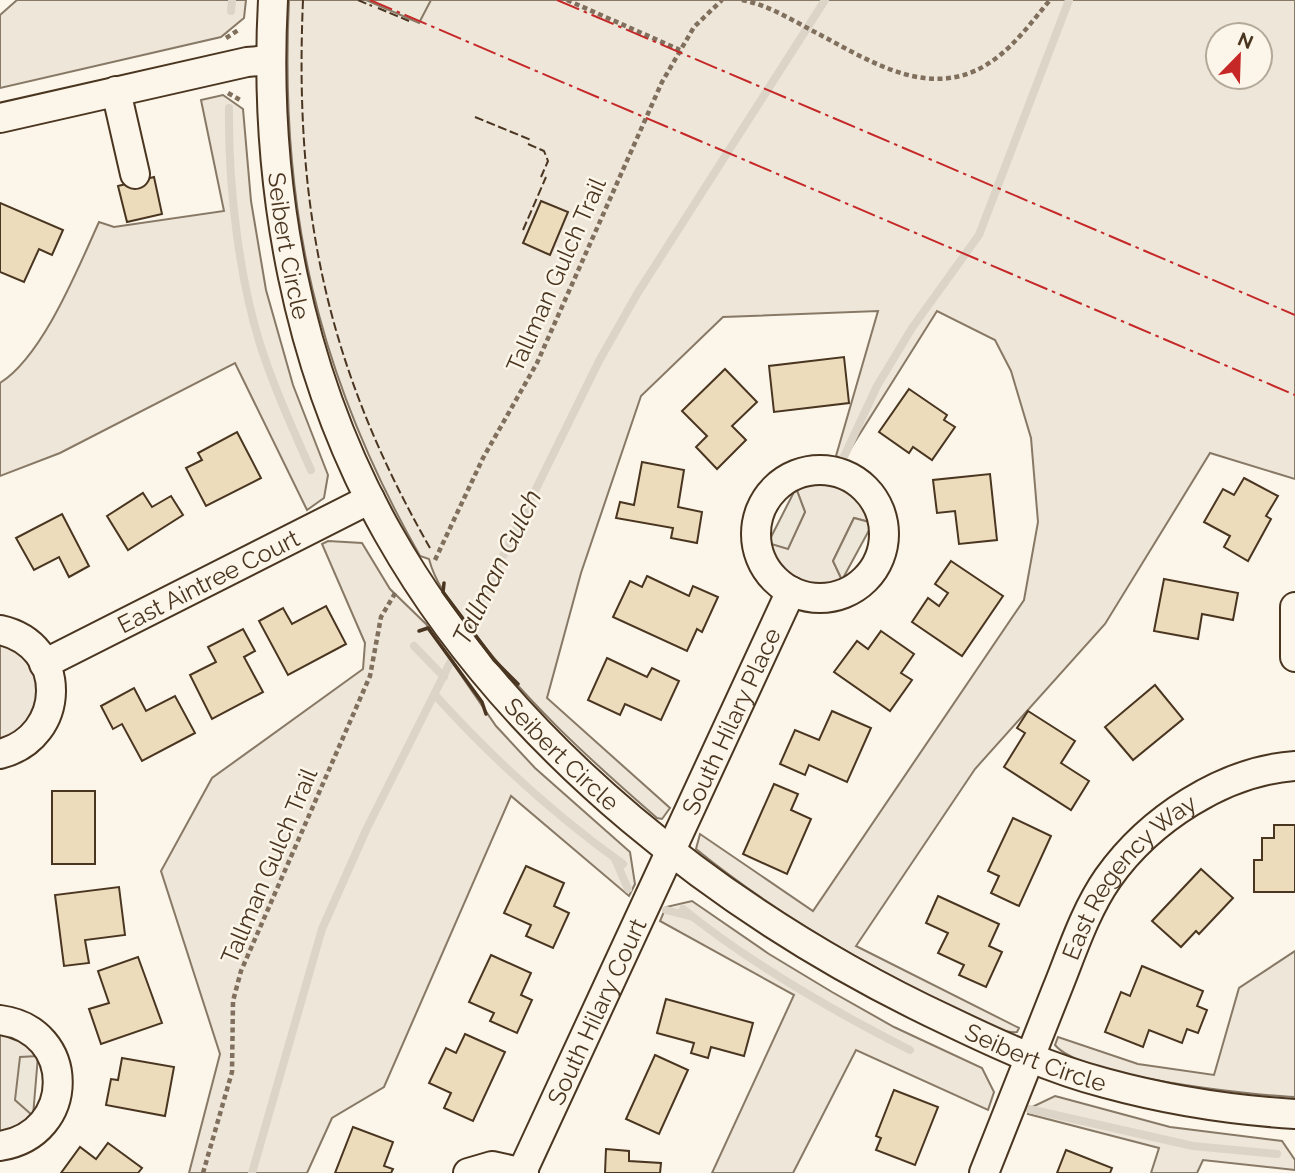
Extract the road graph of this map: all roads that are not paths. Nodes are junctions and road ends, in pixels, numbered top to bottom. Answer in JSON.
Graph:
{"nodes":[{"id":1,"x":273,"y":0,"type":"edge"},
{"id":2,"x":271,"y":60,"type":"junction"},
{"id":3,"x":116,"y":91,"type":"junction"},
{"id":4,"x":0,"y":118,"type":"edge"},
{"id":5,"x":135,"y":174,"type":"dead end"},
{"id":6,"x":370,"y":499,"type":"junction"},
{"id":7,"x":791,"y":591,"type":"junction"},
{"id":8,"x":1295,"y":607,"type":"edge"},
{"id":9,"x":0,"y":630,"type":"edge"},
{"id":10,"x":1295,"y":657,"type":"edge"},
{"id":11,"x":44,"y":664,"type":"junction"},
{"id":12,"x":0,"y":754,"type":"edge"},
{"id":13,"x":1295,"y":766,"type":"edge"},
{"id":14,"x":672,"y":851,"type":"junction"},
{"id":15,"x":0,"y":1020,"type":"edge"},
{"id":16,"x":1030,"y":1057,"type":"junction"},
{"id":17,"x":1295,"y":1114,"type":"edge"},
{"id":18,"x":0,"y":1146,"type":"edge"},
{"id":19,"x":468,"y":1173,"type":"edge"},
{"id":20,"x":523,"y":1173,"type":"edge"},
{"id":21,"x":984,"y":1173,"type":"edge"}],
"edges":[{"from":1,"to":2,"type":"street","name":"Seibert Circle"},
{"from":2,"to":3,"type":"street"},
{"from":2,"to":6,"type":"street","name":"Seibert Circle"},
{"from":3,"to":4,"type":"street"},
{"from":3,"to":5,"type":"street"},
{"from":6,"to":11,"type":"street","name":"East Aintree Court"},
{"from":6,"to":14,"type":"street","name":"Seibert Circle"},
{"from":7,"to":7,"type":"street"},
{"from":7,"to":14,"type":"street","name":"South Hilary Place"},
{"from":8,"to":10,"type":"street"},
{"from":9,"to":11,"type":"street"},
{"from":11,"to":12,"type":"street"},
{"from":13,"to":16,"type":"street","name":"East Regency Way"},
{"from":14,"to":16,"type":"street","name":"Seibert Circle"},
{"from":14,"to":20,"type":"street","name":"South Hilary Court"},
{"from":15,"to":18,"type":"street"},
{"from":16,"to":17,"type":"street","name":"Seibert Circle"},
{"from":16,"to":21,"type":"street","name":"East Regency Way"},
{"from":19,"to":20,"type":"street","name":"South Hilary Court"}]}
